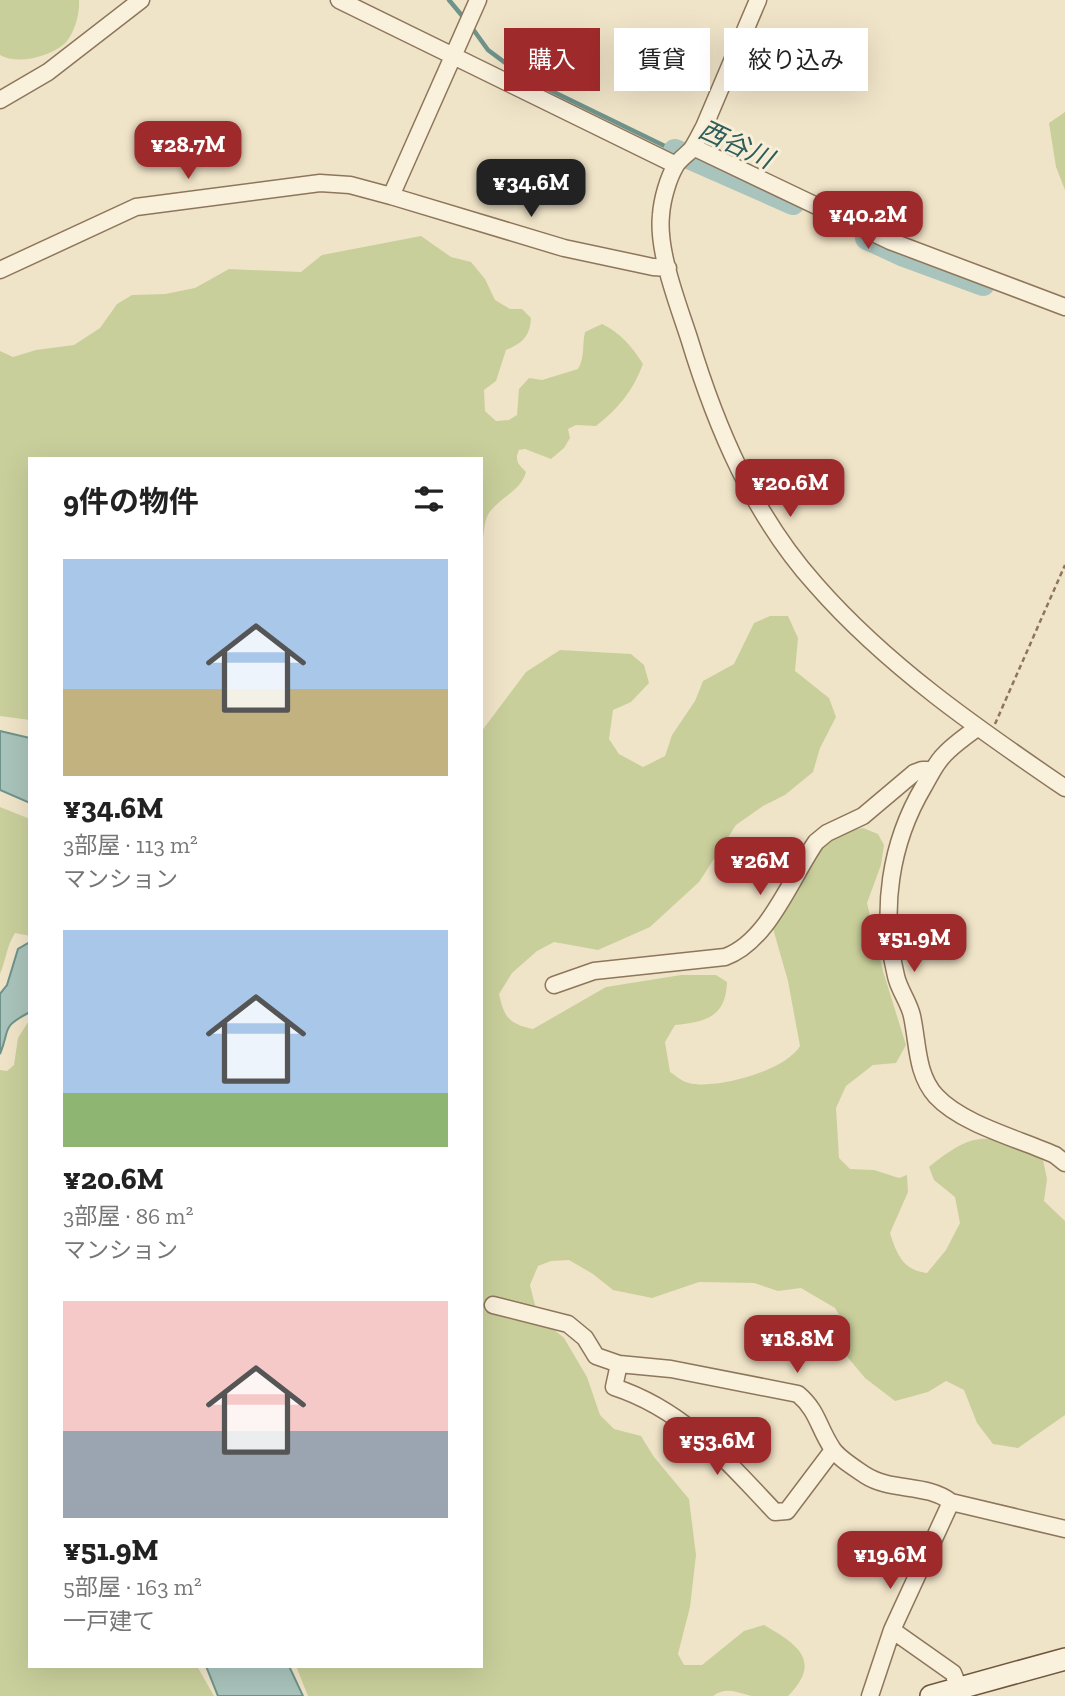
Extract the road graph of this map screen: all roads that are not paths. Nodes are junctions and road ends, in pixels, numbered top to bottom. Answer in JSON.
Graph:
{"nodes":[{"id":1,"x":141,"y":0,"type":"edge"},
{"id":2,"x":339,"y":0,"type":"edge"},
{"id":3,"x":478,"y":0,"type":"edge"},
{"id":4,"x":758,"y":0,"type":"edge"},
{"id":5,"x":452,"y":56,"type":"junction"},
{"id":6,"x":0,"y":100,"type":"edge"},
{"id":7,"x":693,"y":147,"type":"junction"},
{"id":8,"x":676,"y":165,"type":"junction"},
{"id":9,"x":391,"y":196,"type":"junction"},
{"id":10,"x":668,"y":268,"type":"junction"},
{"id":11,"x":0,"y":270,"type":"edge"},
{"id":12,"x":1065,"y":307,"type":"edge"},
{"id":13,"x":983,"y":732,"type":"junction"},
{"id":14,"x":933,"y":770,"type":"junction"},
{"id":15,"x":1065,"y":788,"type":"edge"},
{"id":16,"x":554,"y":985,"type":"dead end"},
{"id":17,"x":1065,"y":1163,"type":"edge"},
{"id":18,"x":493,"y":1305,"type":"dead end"},
{"id":19,"x":619,"y":1364,"type":"junction"},
{"id":20,"x":833,"y":1450,"type":"junction"},
{"id":21,"x":951,"y":1502,"type":"junction"},
{"id":22,"x":1065,"y":1529,"type":"edge"},
{"id":23,"x":891,"y":1630,"type":"junction"},
{"id":24,"x":1065,"y":1659,"type":"edge"},
{"id":25,"x":959,"y":1688,"type":"junction"},
{"id":26,"x":870,"y":1696,"type":"edge"},
{"id":27,"x":931,"y":1696,"type":"edge"}],
"edges":[{"from":1,"to":6,"type":"street"},
{"from":2,"to":5,"type":"street"},
{"from":3,"to":5,"type":"street"},
{"from":4,"to":7,"type":"street"},
{"from":5,"to":8,"type":"street"},
{"from":5,"to":9,"type":"street"},
{"from":7,"to":8,"type":"street"},
{"from":7,"to":12,"type":"street"},
{"from":8,"to":10,"type":"street"},
{"from":9,"to":10,"type":"street"},
{"from":9,"to":11,"type":"street"},
{"from":10,"to":13,"type":"street"},
{"from":13,"to":14,"type":"street"},
{"from":13,"to":15,"type":"street"},
{"from":14,"to":16,"type":"street"},
{"from":14,"to":17,"type":"street"},
{"from":18,"to":19,"type":"street"},
{"from":19,"to":20,"type":"street"},
{"from":19,"to":20,"type":"street"},
{"from":20,"to":21,"type":"street"},
{"from":21,"to":22,"type":"street"},
{"from":21,"to":23,"type":"street"},
{"from":23,"to":25,"type":"street"},
{"from":23,"to":26,"type":"street"},
{"from":24,"to":25,"type":"street"},
{"from":25,"to":27,"type":"street"}]}
